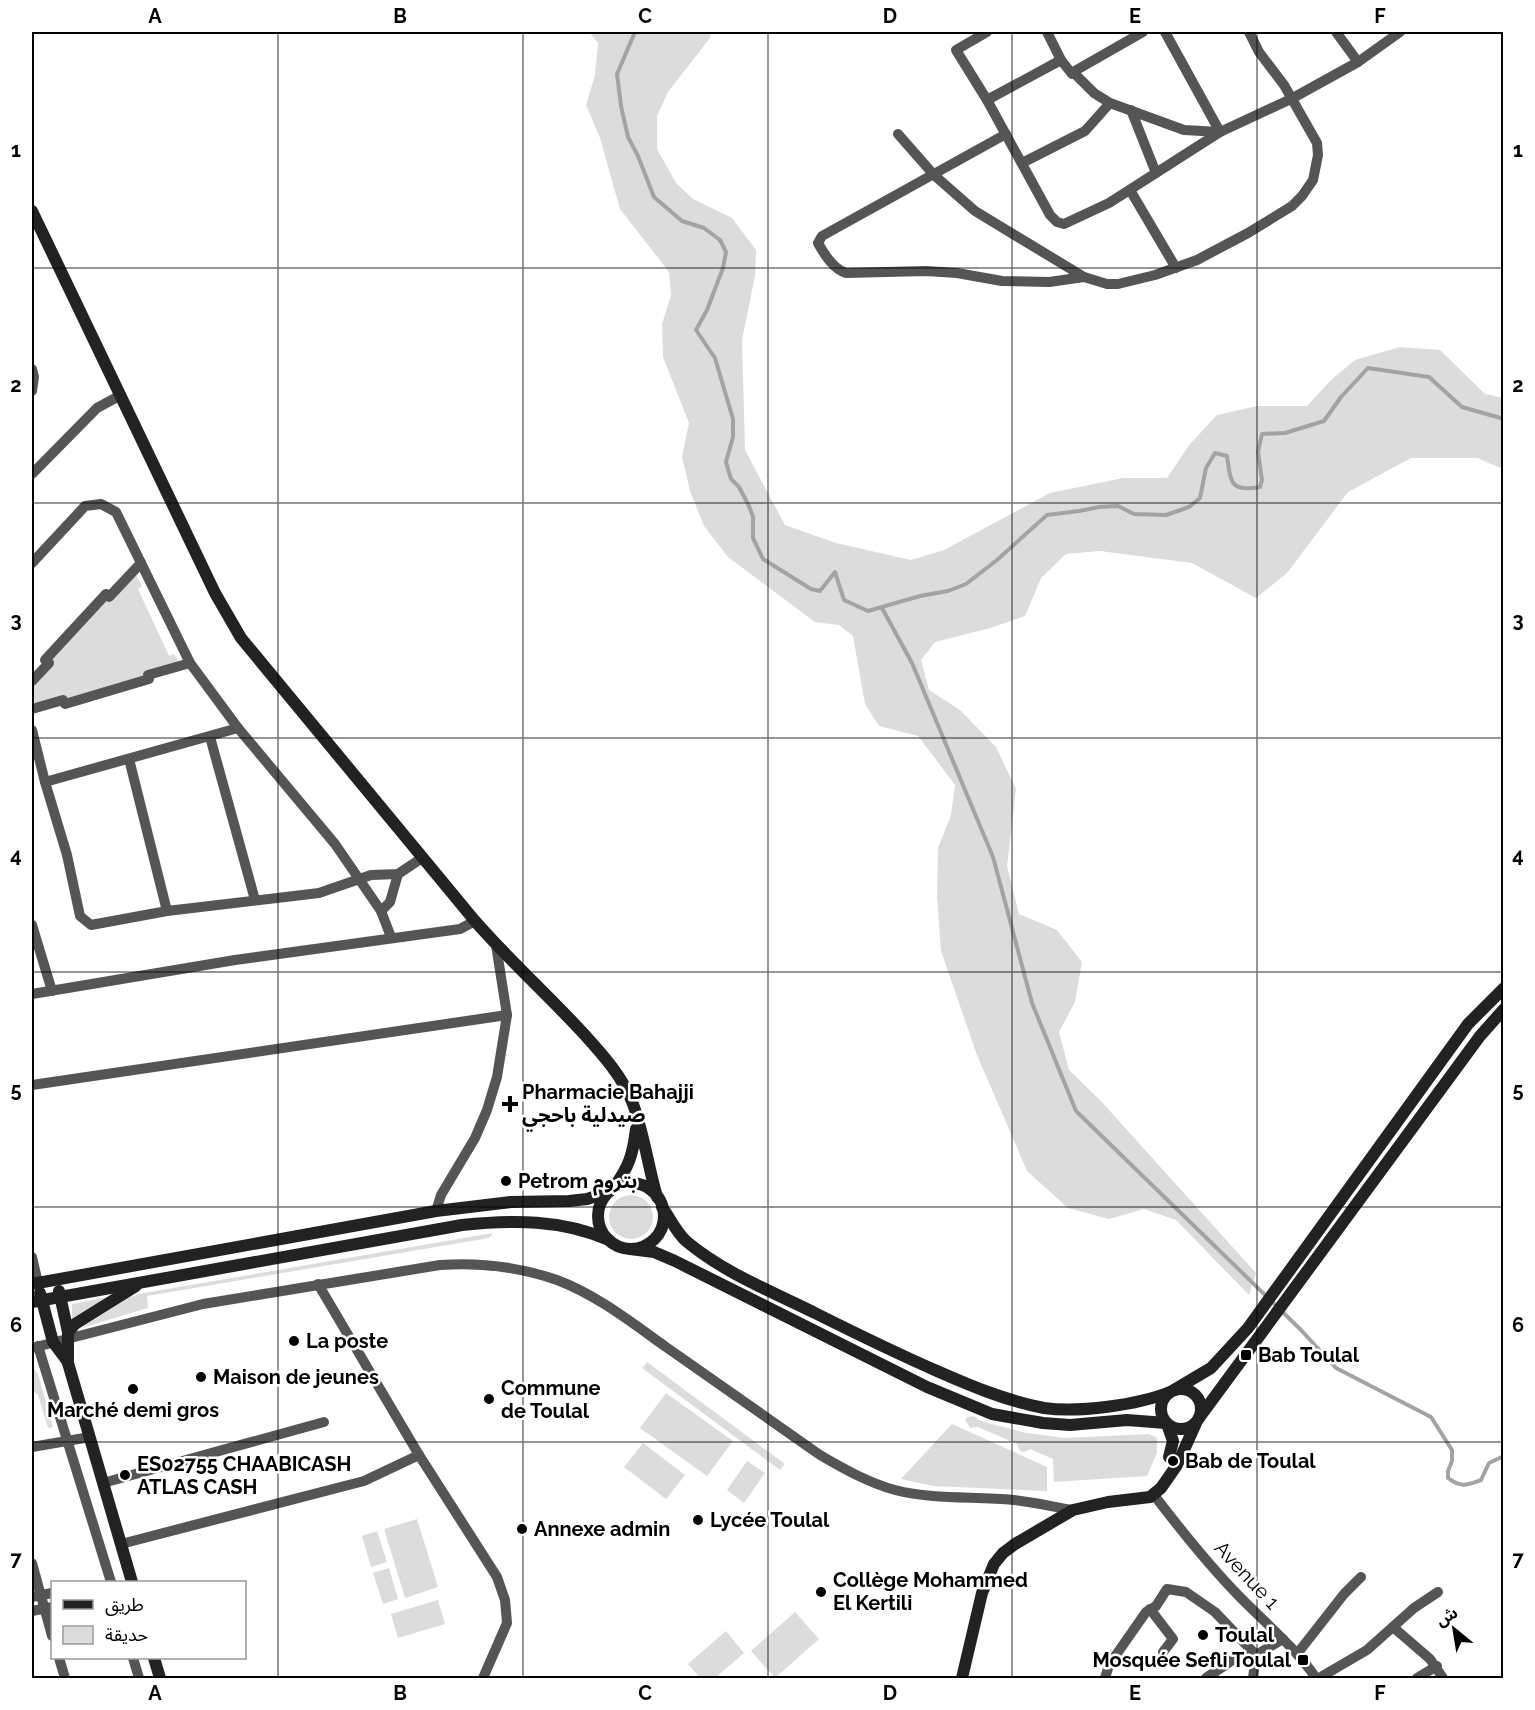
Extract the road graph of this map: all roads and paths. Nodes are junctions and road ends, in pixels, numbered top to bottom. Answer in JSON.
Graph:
{"nodes":[{"id":1,"x":987,"y":32,"type":"edge"},
{"id":2,"x":1047,"y":32,"type":"edge"},
{"id":3,"x":1143,"y":32,"type":"edge"},
{"id":4,"x":1165,"y":32,"type":"edge"},
{"id":5,"x":1249,"y":32,"type":"edge"},
{"id":6,"x":1336,"y":32,"type":"edge"},
{"id":7,"x":1400,"y":32,"type":"edge"},
{"id":8,"x":1061,"y":60,"type":"junction"},
{"id":9,"x":1358,"y":62,"type":"junction"},
{"id":10,"x":1073,"y":72,"type":"junction"},
{"id":11,"x":1291,"y":99,"type":"junction"},
{"id":12,"x":987,"y":100,"type":"junction"},
{"id":13,"x":1110,"y":103,"type":"junction"},
{"id":14,"x":1131,"y":111,"type":"junction"},
{"id":15,"x":1220,"y":132,"type":"junction"},
{"id":16,"x":898,"y":134,"type":"dead end"},
{"id":17,"x":1006,"y":134,"type":"junction"},
{"id":18,"x":1022,"y":162,"type":"junction"},
{"id":19,"x":1156,"y":173,"type":"junction"},
{"id":20,"x":934,"y":175,"type":"junction"},
{"id":21,"x":1130,"y":190,"type":"junction"},
{"id":22,"x":32,"y":211,"type":"edge"},
{"id":23,"x":1176,"y":268,"type":"junction"},
{"id":24,"x":1084,"y":277,"type":"junction"},
{"id":25,"x":32,"y":369,"type":"edge"},
{"id":26,"x":32,"y":391,"type":"edge"},
{"id":27,"x":121,"y":395,"type":"junction"},
{"id":28,"x":32,"y":474,"type":"edge"},
{"id":29,"x":32,"y":563,"type":"edge"},
{"id":30,"x":141,"y":563,"type":"junction"},
{"id":31,"x":190,"y":663,"type":"junction"},
{"id":32,"x":32,"y":681,"type":"edge"},
{"id":33,"x":32,"y":709,"type":"edge"},
{"id":34,"x":238,"y":729,"type":"junction"},
{"id":35,"x":32,"y":730,"type":"edge"},
{"id":36,"x":210,"y":737,"type":"junction"},
{"id":37,"x":129,"y":759,"type":"junction"},
{"id":38,"x":45,"y":782,"type":"junction"},
{"id":39,"x":423,"y":858,"type":"junction"},
{"id":40,"x":398,"y":874,"type":"junction"},
{"id":41,"x":360,"y":879,"type":"junction"},
{"id":42,"x":255,"y":900,"type":"junction"},
{"id":43,"x":167,"y":911,"type":"junction"},
{"id":44,"x":381,"y":911,"type":"junction"},
{"id":45,"x":475,"y":921,"type":"junction"},
{"id":46,"x":32,"y":925,"type":"edge"},
{"id":47,"x":392,"y":937,"type":"junction"},
{"id":48,"x":496,"y":945,"type":"junction"},
{"id":49,"x":1503,"y":987,"type":"edge"},
{"id":50,"x":52,"y":991,"type":"junction"},
{"id":51,"x":32,"y":994,"type":"edge"},
{"id":52,"x":1503,"y":1009,"type":"edge"},
{"id":53,"x":507,"y":1015,"type":"junction"},
{"id":54,"x":32,"y":1085,"type":"edge"},
{"id":55,"x":638,"y":1122,"type":"junction"},
{"id":56,"x":611,"y":1190,"type":"junction"},
{"id":57,"x":660,"y":1202,"type":"junction"},
{"id":58,"x":436,"y":1211,"type":"junction"},
{"id":59,"x":609,"y":1240,"type":"junction"},
{"id":60,"x":630,"y":1248,"type":"junction"},
{"id":61,"x":32,"y":1257,"type":"edge"},
{"id":62,"x":54,"y":1281,"type":"junction"},
{"id":63,"x":144,"y":1281,"type":"junction"},
{"id":64,"x":35,"y":1284,"type":"edge"},
{"id":65,"x":318,"y":1284,"type":"junction"},
{"id":66,"x":61,"y":1297,"type":"junction"},
{"id":67,"x":37,"y":1301,"type":"edge"},
{"id":68,"x":68,"y":1335,"type":"junction"},
{"id":69,"x":53,"y":1342,"type":"junction"},
{"id":70,"x":35,"y":1347,"type":"edge"},
{"id":71,"x":68,"y":1363,"type":"junction"},
{"id":72,"x":1172,"y":1391,"type":"junction"},
{"id":73,"x":1198,"y":1420,"type":"junction"},
{"id":74,"x":324,"y":1422,"type":"dead end"},
{"id":75,"x":1166,"y":1424,"type":"junction"},
{"id":76,"x":90,"y":1437,"type":"junction"},
{"id":77,"x":69,"y":1441,"type":"junction"},
{"id":78,"x":32,"y":1447,"type":"edge"},
{"id":79,"x":419,"y":1455,"type":"junction"},
{"id":80,"x":1173,"y":1461,"type":"junction"},
{"id":81,"x":103,"y":1483,"type":"junction"},
{"id":82,"x":1157,"y":1491,"type":"junction"},
{"id":83,"x":1073,"y":1510,"type":"junction"},
{"id":84,"x":121,"y":1544,"type":"junction"},
{"id":85,"x":32,"y":1563,"type":"edge"},
{"id":86,"x":1361,"y":1577,"type":"dead end"},
{"id":87,"x":132,"y":1580,"type":"edge"},
{"id":88,"x":112,"y":1581,"type":"edge"},
{"id":89,"x":1438,"y":1592,"type":"dead end"},
{"id":90,"x":51,"y":1593,"type":"edge"},
{"id":91,"x":36,"y":1596,"type":"edge"},
{"id":92,"x":49,"y":1608,"type":"edge"},
{"id":93,"x":1150,"y":1610,"type":"junction"},
{"id":94,"x":32,"y":1611,"type":"edge"},
{"id":95,"x":51,"y":1627,"type":"edge"},
{"id":96,"x":1393,"y":1628,"type":"junction"},
{"id":97,"x":1283,"y":1639,"type":"junction"},
{"id":98,"x":1162,"y":1652,"type":"dead end"},
{"id":99,"x":1297,"y":1654,"type":"junction"},
{"id":100,"x":1256,"y":1655,"type":"junction"},
{"id":101,"x":59,"y":1659,"type":"edge"},
{"id":102,"x":133,"y":1659,"type":"edge"},
{"id":103,"x":154,"y":1659,"type":"edge"},
{"id":104,"x":1437,"y":1666,"type":"junction"},
{"id":105,"x":486,"y":1677,"type":"edge"},
{"id":106,"x":65,"y":1678,"type":"edge"},
{"id":107,"x":139,"y":1678,"type":"edge"},
{"id":108,"x":160,"y":1678,"type":"edge"},
{"id":109,"x":962,"y":1678,"type":"edge"},
{"id":110,"x":1105,"y":1678,"type":"edge"},
{"id":111,"x":1206,"y":1678,"type":"edge"},
{"id":112,"x":1253,"y":1678,"type":"edge"},
{"id":113,"x":1317,"y":1678,"type":"edge"},
{"id":114,"x":1417,"y":1678,"type":"edge"},
{"id":115,"x":1443,"y":1678,"type":"edge"}],
"edges":[{"from":1,"to":12,"type":"street"},
{"from":2,"to":8,"type":"street"},
{"from":3,"to":10,"type":"street"},
{"from":4,"to":15,"type":"street"},
{"from":5,"to":11,"type":"street"},
{"from":6,"to":9,"type":"street"},
{"from":7,"to":9,"type":"street"},
{"from":8,"to":10,"type":"street"},
{"from":8,"to":12,"type":"street"},
{"from":9,"to":11,"type":"street"},
{"from":10,"to":13,"type":"street"},
{"from":11,"to":15,"type":"street"},
{"from":11,"to":23,"type":"street"},
{"from":12,"to":17,"type":"street"},
{"from":13,"to":14,"type":"street"},
{"from":13,"to":18,"type":"street"},
{"from":14,"to":15,"type":"street"},
{"from":14,"to":19,"type":"street"},
{"from":15,"to":19,"type":"street"},
{"from":16,"to":20,"type":"street"},
{"from":17,"to":18,"type":"street"},
{"from":17,"to":20,"type":"street"},
{"from":18,"to":21,"type":"street"},
{"from":19,"to":21,"type":"street"},
{"from":20,"to":24,"type":"street"},
{"from":20,"to":24,"type":"street"},
{"from":21,"to":23,"type":"street"},
{"from":22,"to":27,"type":"main road"},
{"from":23,"to":24,"type":"street"},
{"from":25,"to":26,"type":"street"},
{"from":27,"to":28,"type":"street"},
{"from":27,"to":39,"type":"main road"},
{"from":29,"to":30,"type":"street"},
{"from":30,"to":31,"type":"street"},
{"from":30,"to":32,"type":"street"},
{"from":31,"to":33,"type":"street"},
{"from":31,"to":34,"type":"street"},
{"from":34,"to":36,"type":"street"},
{"from":34,"to":41,"type":"street"},
{"from":35,"to":38,"type":"street"},
{"from":36,"to":37,"type":"street"},
{"from":36,"to":42,"type":"street"},
{"from":37,"to":38,"type":"street"},
{"from":37,"to":43,"type":"street"},
{"from":38,"to":43,"type":"street"},
{"from":39,"to":40,"type":"street"},
{"from":39,"to":45,"type":"main road"},
{"from":40,"to":41,"type":"street"},
{"from":40,"to":44,"type":"street"},
{"from":41,"to":42,"type":"street"},
{"from":41,"to":44,"type":"street"},
{"from":42,"to":43,"type":"street"},
{"from":44,"to":47,"type":"street"},
{"from":45,"to":47,"type":"street"},
{"from":45,"to":48,"type":"main road"},
{"from":46,"to":50,"type":"street"},
{"from":47,"to":50,"type":"street"},
{"from":48,"to":53,"type":"street"},
{"from":48,"to":55,"type":"main road"},
{"from":49,"to":72,"type":"main road"},
{"from":50,"to":51,"type":"street"},
{"from":52,"to":73,"type":"main road"},
{"from":53,"to":54,"type":"street"},
{"from":53,"to":58,"type":"street"},
{"from":55,"to":56,"type":"main road"},
{"from":55,"to":57,"type":"main road"},
{"from":56,"to":57,"type":"main road"},
{"from":56,"to":58,"type":"main road"},
{"from":56,"to":59,"type":"main road"},
{"from":57,"to":60,"type":"main road"},
{"from":57,"to":72,"type":"main road"},
{"from":58,"to":62,"type":"main road"},
{"from":59,"to":60,"type":"main road"},
{"from":59,"to":63,"type":"main road"},
{"from":60,"to":75,"type":"main road"},
{"from":61,"to":64,"type":"street"},
{"from":62,"to":64,"type":"main road"},
{"from":62,"to":66,"type":"main road"},
{"from":63,"to":66,"type":"main road"},
{"from":63,"to":68,"type":"main road"},
{"from":64,"to":67,"type":"main road"},
{"from":65,"to":68,"type":"street"},
{"from":65,"to":79,"type":"street"},
{"from":65,"to":83,"type":"street"},
{"from":66,"to":67,"type":"main road"},
{"from":66,"to":68,"type":"main road"},
{"from":67,"to":69,"type":"main road"},
{"from":68,"to":69,"type":"street"},
{"from":68,"to":71,"type":"main road"},
{"from":69,"to":70,"type":"street"},
{"from":69,"to":71,"type":"main road"},
{"from":70,"to":77,"type":"street"},
{"from":71,"to":76,"type":"main road"},
{"from":72,"to":73,"type":"main road"},
{"from":72,"to":75,"type":"main road"},
{"from":73,"to":75,"type":"main road"},
{"from":73,"to":80,"type":"main road"},
{"from":74,"to":81,"type":"street"},
{"from":75,"to":80,"type":"main road"},
{"from":76,"to":77,"type":"street"},
{"from":76,"to":81,"type":"main road"},
{"from":77,"to":78,"type":"street"},
{"from":77,"to":88,"type":"street"},
{"from":79,"to":84,"type":"street"},
{"from":79,"to":105,"type":"street"},
{"from":80,"to":82,"type":"main road"},
{"from":81,"to":84,"type":"main road"},
{"from":82,"to":83,"type":"main road"},
{"from":82,"to":97,"type":"street","name":"Avenue 1"},
{"from":83,"to":109,"type":"main road"},
{"from":84,"to":87,"type":"main road"},
{"from":85,"to":91,"type":"street"},
{"from":86,"to":99,"type":"street"},
{"from":89,"to":96,"type":"street"},
{"from":90,"to":91,"type":"street"},
{"from":91,"to":92,"type":"street"},
{"from":92,"to":94,"type":"street"},
{"from":92,"to":95,"type":"street"},
{"from":93,"to":98,"type":"street"},
{"from":93,"to":100,"type":"street"},
{"from":93,"to":110,"type":"street"},
{"from":96,"to":104,"type":"street"},
{"from":96,"to":113,"type":"street"},
{"from":97,"to":99,"type":"street","name":"Avenue 1"},
{"from":97,"to":100,"type":"street"},
{"from":99,"to":113,"type":"street","name":"Avenue 1"},
{"from":100,"to":111,"type":"street"},
{"from":100,"to":112,"type":"street"},
{"from":101,"to":106,"type":"street"},
{"from":102,"to":107,"type":"street"},
{"from":103,"to":108,"type":"main road"},
{"from":104,"to":114,"type":"street"},
{"from":104,"to":115,"type":"street"}]}
